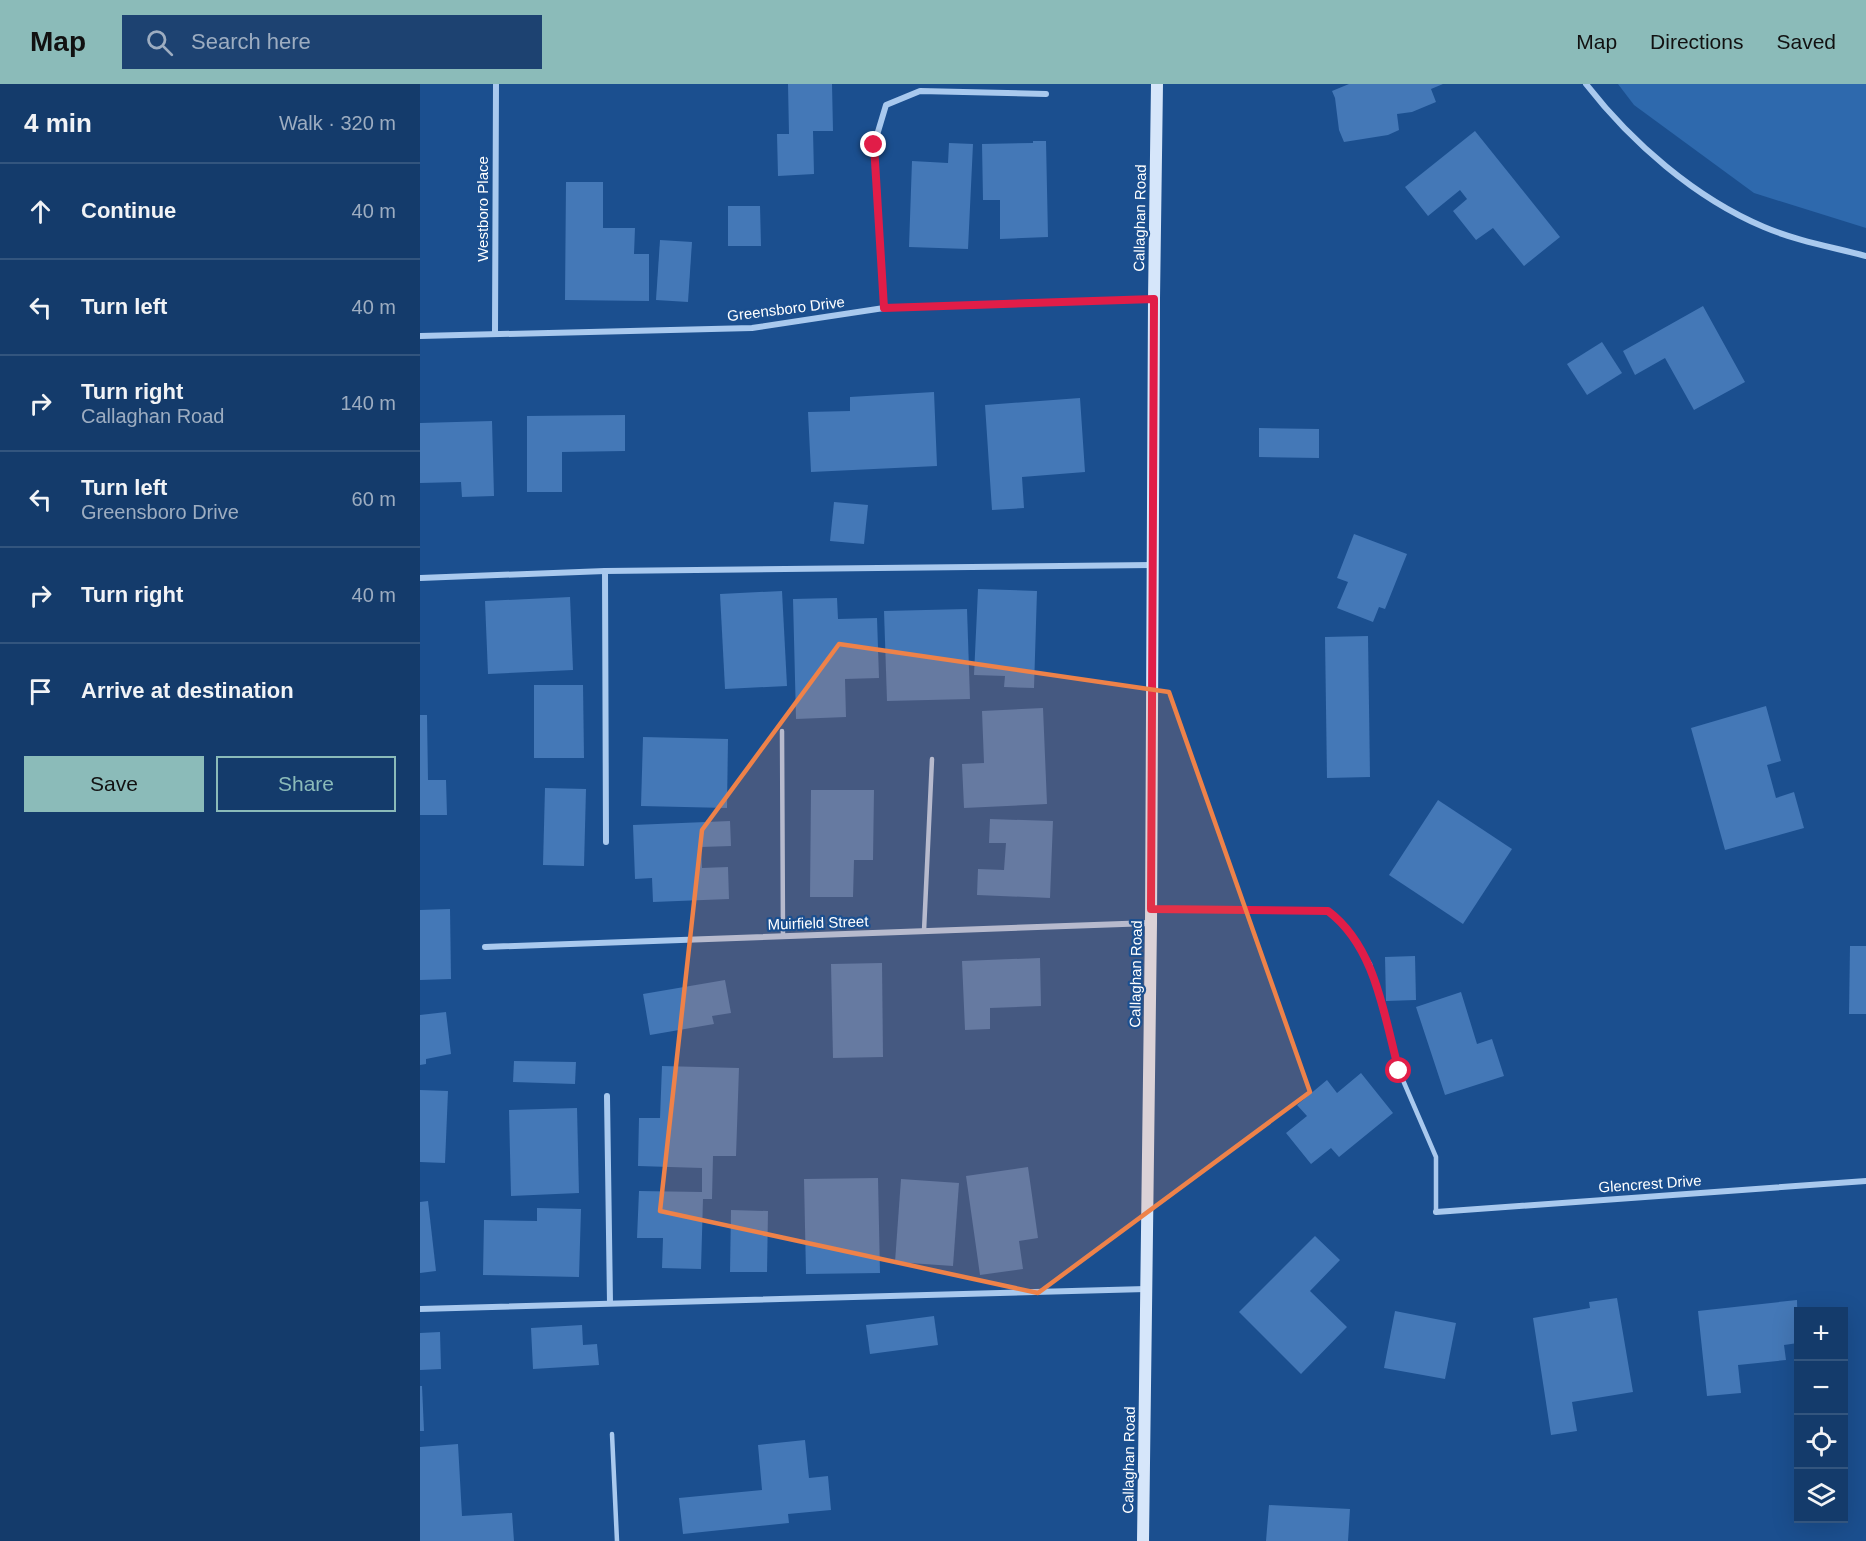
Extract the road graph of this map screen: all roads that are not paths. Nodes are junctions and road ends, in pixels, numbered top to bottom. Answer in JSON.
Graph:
{"nodes":[{"id":1,"x":495,"y":84,"type":"edge"},
{"id":2,"x":1157,"y":84,"type":"edge"},
{"id":3,"x":1586,"y":84,"type":"edge"},
{"id":4,"x":1046,"y":94,"type":"dead end"},
{"id":5,"x":1866,"y":256,"type":"edge"},
{"id":6,"x":1154,"y":299,"type":"junction"},
{"id":7,"x":884,"y":308,"type":"junction"},
{"id":8,"x":495,"y":334,"type":"junction"},
{"id":9,"x":420,"y":336,"type":"edge"},
{"id":10,"x":1153,"y":566,"type":"junction"},
{"id":11,"x":605,"y":572,"type":"junction"},
{"id":12,"x":420,"y":578,"type":"edge"},
{"id":13,"x":782,"y":731,"type":"dead end"},
{"id":14,"x":932,"y":759,"type":"dead end"},
{"id":15,"x":606,"y":842,"type":"dead end"},
{"id":16,"x":1151,"y":909,"type":"junction"},
{"id":17,"x":1151,"y":923,"type":"junction"},
{"id":18,"x":924,"y":932,"type":"junction"},
{"id":19,"x":783,"y":936,"type":"junction"},
{"id":20,"x":485,"y":947,"type":"dead end"},
{"id":21,"x":607,"y":1096,"type":"dead end"},
{"id":22,"x":1866,"y":1180,"type":"edge"},
{"id":23,"x":1436,"y":1212,"type":"joint"},
{"id":24,"x":1147,"y":1289,"type":"junction"},
{"id":25,"x":610,"y":1303,"type":"junction"},
{"id":26,"x":420,"y":1309,"type":"edge"},
{"id":27,"x":612,"y":1434,"type":"dead end"},
{"id":28,"x":617,"y":1541,"type":"edge"},
{"id":29,"x":1143,"y":1541,"type":"edge"}],
"edges":[{"from":1,"to":8,"type":"street","name":"Westboro Place"},
{"from":2,"to":6,"type":"main road","name":"Callaghan Road"},
{"from":3,"to":5,"type":"street"},
{"from":4,"to":7,"type":"street"},
{"from":6,"to":7,"type":"street","name":"Greensboro Drive"},
{"from":6,"to":10,"type":"main road","name":"Callaghan Road"},
{"from":7,"to":8,"type":"street","name":"Greensboro Drive"},
{"from":8,"to":9,"type":"street","name":"Greensboro Drive"},
{"from":10,"to":11,"type":"street"},
{"from":10,"to":16,"type":"main road","name":"Callaghan Road"},
{"from":11,"to":12,"type":"street"},
{"from":11,"to":15,"type":"street"},
{"from":13,"to":19,"type":"lane"},
{"from":14,"to":18,"type":"lane"},
{"from":16,"to":17,"type":"main road","name":"Callaghan Road"},
{"from":16,"to":23,"type":"lane"},
{"from":17,"to":18,"type":"street","name":"Muirfield Street"},
{"from":17,"to":24,"type":"main road","name":"Callaghan Road"},
{"from":18,"to":19,"type":"street","name":"Muirfield Street"},
{"from":19,"to":20,"type":"street","name":"Muirfield Street"},
{"from":21,"to":25,"type":"street"},
{"from":22,"to":23,"type":"street","name":"Glencrest Drive"},
{"from":24,"to":25,"type":"street"},
{"from":24,"to":29,"type":"main road","name":"Callaghan Road"},
{"from":25,"to":26,"type":"street"},
{"from":27,"to":28,"type":"lane"}]}
